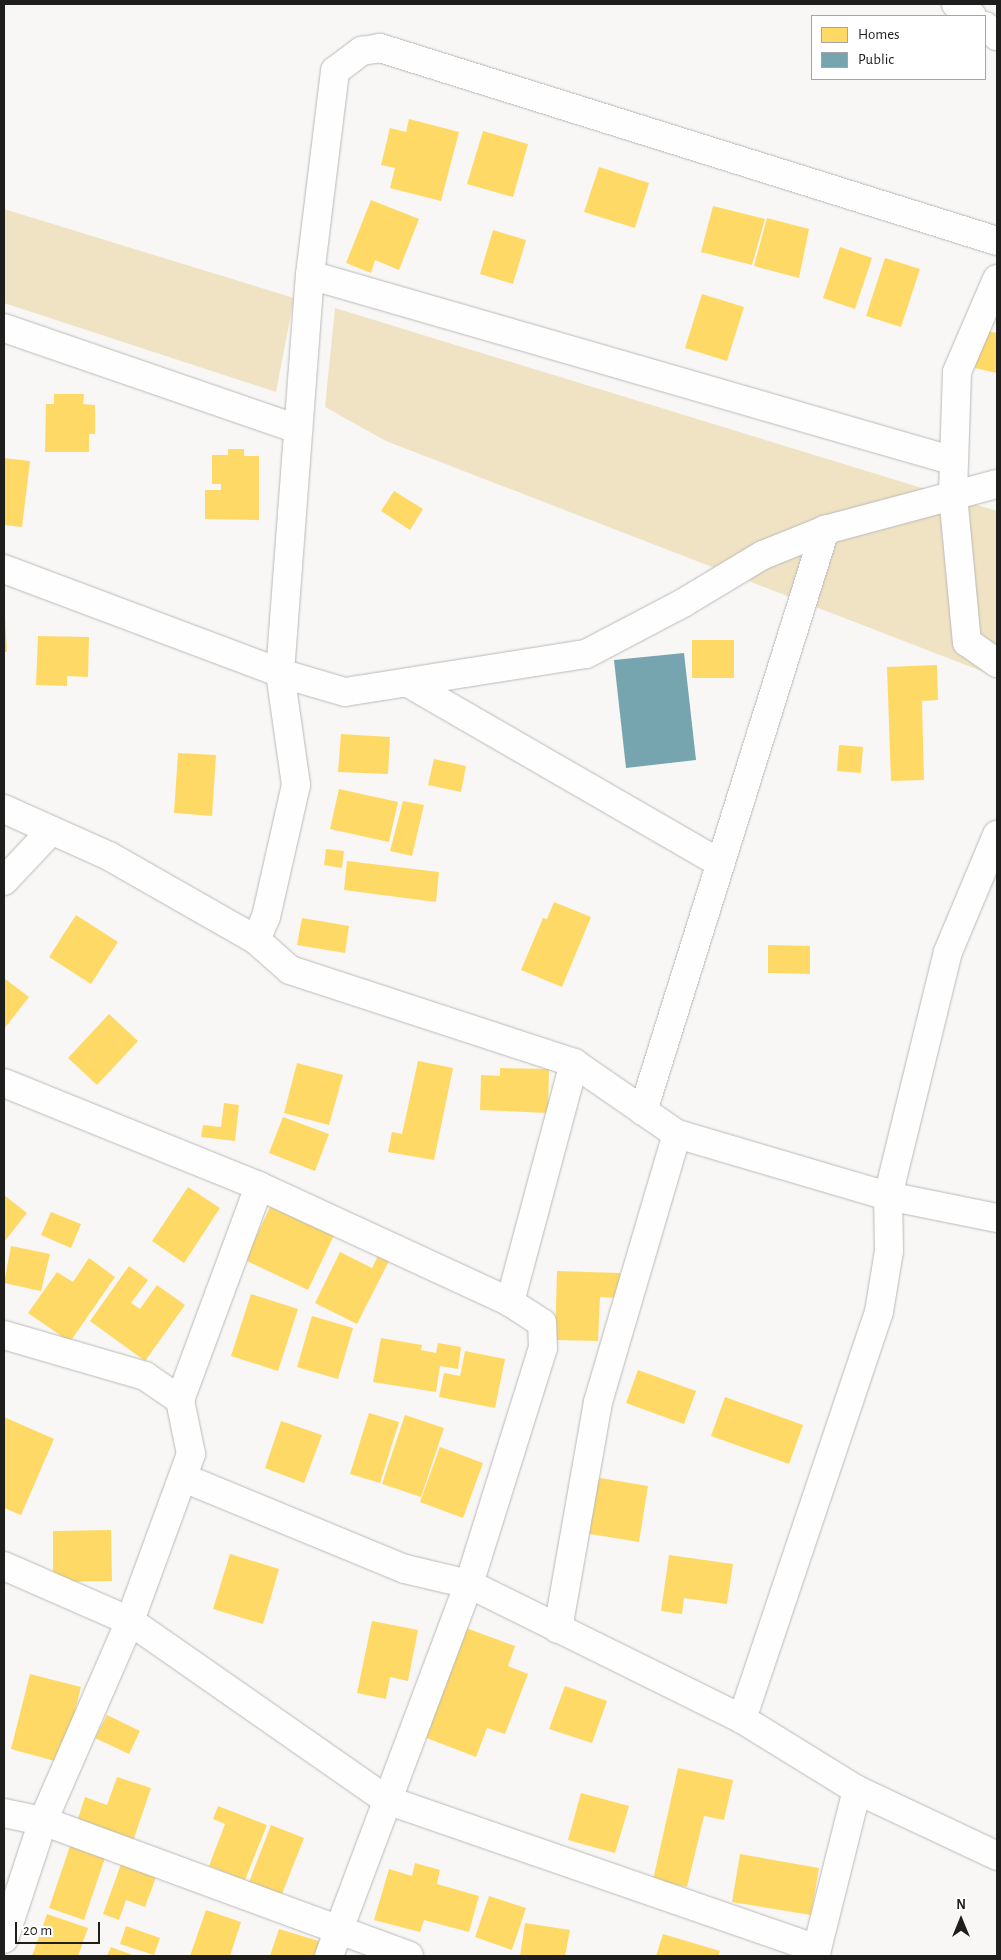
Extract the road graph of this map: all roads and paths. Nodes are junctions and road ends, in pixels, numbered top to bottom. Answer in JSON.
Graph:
{"nodes":[{"id":1,"x":956,"y":4,"type":"edge"},
{"id":2,"x":971,"y":15,"type":"edge"},
{"id":3,"x":986,"y":27,"type":"edge"},
{"id":4,"x":997,"y":36,"type":"edge"},
{"id":5,"x":997,"y":242,"type":"edge"},
{"id":6,"x":310,"y":275,"type":"junction"},
{"id":7,"x":997,"y":279,"type":"edge"},
{"id":8,"x":4,"y":328,"type":"edge"},
{"id":9,"x":298,"y":429,"type":"junction"},
{"id":10,"x":954,"y":461,"type":"junction"},
{"id":11,"x":997,"y":484,"type":"edge"},
{"id":12,"x":952,"y":495,"type":"junction"},
{"id":13,"x":825,"y":530,"type":"junction"},
{"id":14,"x":4,"y":569,"type":"edge"},
{"id":15,"x":997,"y":663,"type":"edge"},
{"id":16,"x":280,"y":673,"type":"junction"},
{"id":17,"x":408,"y":683,"type":"junction"},
{"id":18,"x":4,"y":809,"type":"edge"},
{"id":19,"x":50,"y":832,"type":"junction"},
{"id":20,"x":997,"y":835,"type":"edge"},
{"id":21,"x":720,"y":863,"type":"junction"},
{"id":22,"x":4,"y":881,"type":"edge"},
{"id":23,"x":256,"y":940,"type":"junction"},
{"id":24,"x":574,"y":1063,"type":"junction"},
{"id":25,"x":4,"y":1083,"type":"edge"},
{"id":26,"x":643,"y":1111,"type":"junction"},
{"id":27,"x":677,"y":1134,"type":"junction"},
{"id":28,"x":259,"y":1186,"type":"junction"},
{"id":29,"x":888,"y":1196,"type":"junction"},
{"id":30,"x":997,"y":1218,"type":"edge"},
{"id":31,"x":510,"y":1302,"type":"junction"},
{"id":32,"x":4,"y":1335,"type":"edge"},
{"id":33,"x":180,"y":1400,"type":"junction"},
{"id":34,"x":184,"y":1478,"type":"junction"},
{"id":35,"x":4,"y":1566,"type":"edge"},
{"id":36,"x":469,"y":1584,"type":"junction"},
{"id":37,"x":130,"y":1620,"type":"junction"},
{"id":38,"x":558,"y":1629,"type":"junction"},
{"id":39,"x":742,"y":1718,"type":"junction"},
{"id":40,"x":857,"y":1790,"type":"junction"},
{"id":41,"x":387,"y":1800,"type":"junction"},
{"id":42,"x":4,"y":1813,"type":"edge"},
{"id":43,"x":43,"y":1821,"type":"junction"},
{"id":44,"x":997,"y":1856,"type":"edge"},
{"id":45,"x":4,"y":1939,"type":"edge"},
{"id":46,"x":333,"y":1944,"type":"edge"},
{"id":47,"x":784,"y":1948,"type":"edge"},
{"id":48,"x":409,"y":1956,"type":"edge"}],
"edges":[{"from":1,"to":2,"type":"street"},
{"from":3,"to":4,"type":"street"},
{"from":5,"to":6,"type":"street"},
{"from":6,"to":9,"type":"street"},
{"from":6,"to":10,"type":"street"},
{"from":7,"to":10,"type":"street"},
{"from":8,"to":9,"type":"street"},
{"from":9,"to":16,"type":"street"},
{"from":10,"to":12,"type":"street"},
{"from":11,"to":12,"type":"street"},
{"from":12,"to":13,"type":"street"},
{"from":12,"to":15,"type":"street"},
{"from":13,"to":17,"type":"street"},
{"from":13,"to":21,"type":"street"},
{"from":14,"to":16,"type":"street"},
{"from":16,"to":17,"type":"street"},
{"from":16,"to":23,"type":"street"},
{"from":17,"to":21,"type":"street"},
{"from":18,"to":19,"type":"street"},
{"from":19,"to":22,"type":"street"},
{"from":19,"to":23,"type":"street"},
{"from":20,"to":29,"type":"street"},
{"from":21,"to":26,"type":"street"},
{"from":23,"to":24,"type":"street"},
{"from":24,"to":26,"type":"street"},
{"from":24,"to":31,"type":"street"},
{"from":25,"to":28,"type":"street"},
{"from":26,"to":27,"type":"street"},
{"from":27,"to":29,"type":"street"},
{"from":27,"to":38,"type":"street"},
{"from":28,"to":31,"type":"street"},
{"from":28,"to":33,"type":"street"},
{"from":29,"to":30,"type":"street"},
{"from":29,"to":39,"type":"street"},
{"from":31,"to":36,"type":"street"},
{"from":32,"to":33,"type":"street"},
{"from":33,"to":34,"type":"street"},
{"from":34,"to":36,"type":"street"},
{"from":34,"to":37,"type":"street"},
{"from":35,"to":37,"type":"street"},
{"from":36,"to":38,"type":"street"},
{"from":36,"to":41,"type":"street"},
{"from":37,"to":41,"type":"street"},
{"from":37,"to":43,"type":"street"},
{"from":38,"to":39,"type":"street"},
{"from":39,"to":40,"type":"street"},
{"from":40,"to":44,"type":"street"},
{"from":40,"to":47,"type":"street"},
{"from":41,"to":46,"type":"street"},
{"from":41,"to":47,"type":"street"},
{"from":42,"to":43,"type":"street"},
{"from":43,"to":45,"type":"street"},
{"from":43,"to":46,"type":"street"},
{"from":46,"to":48,"type":"street"}]}
